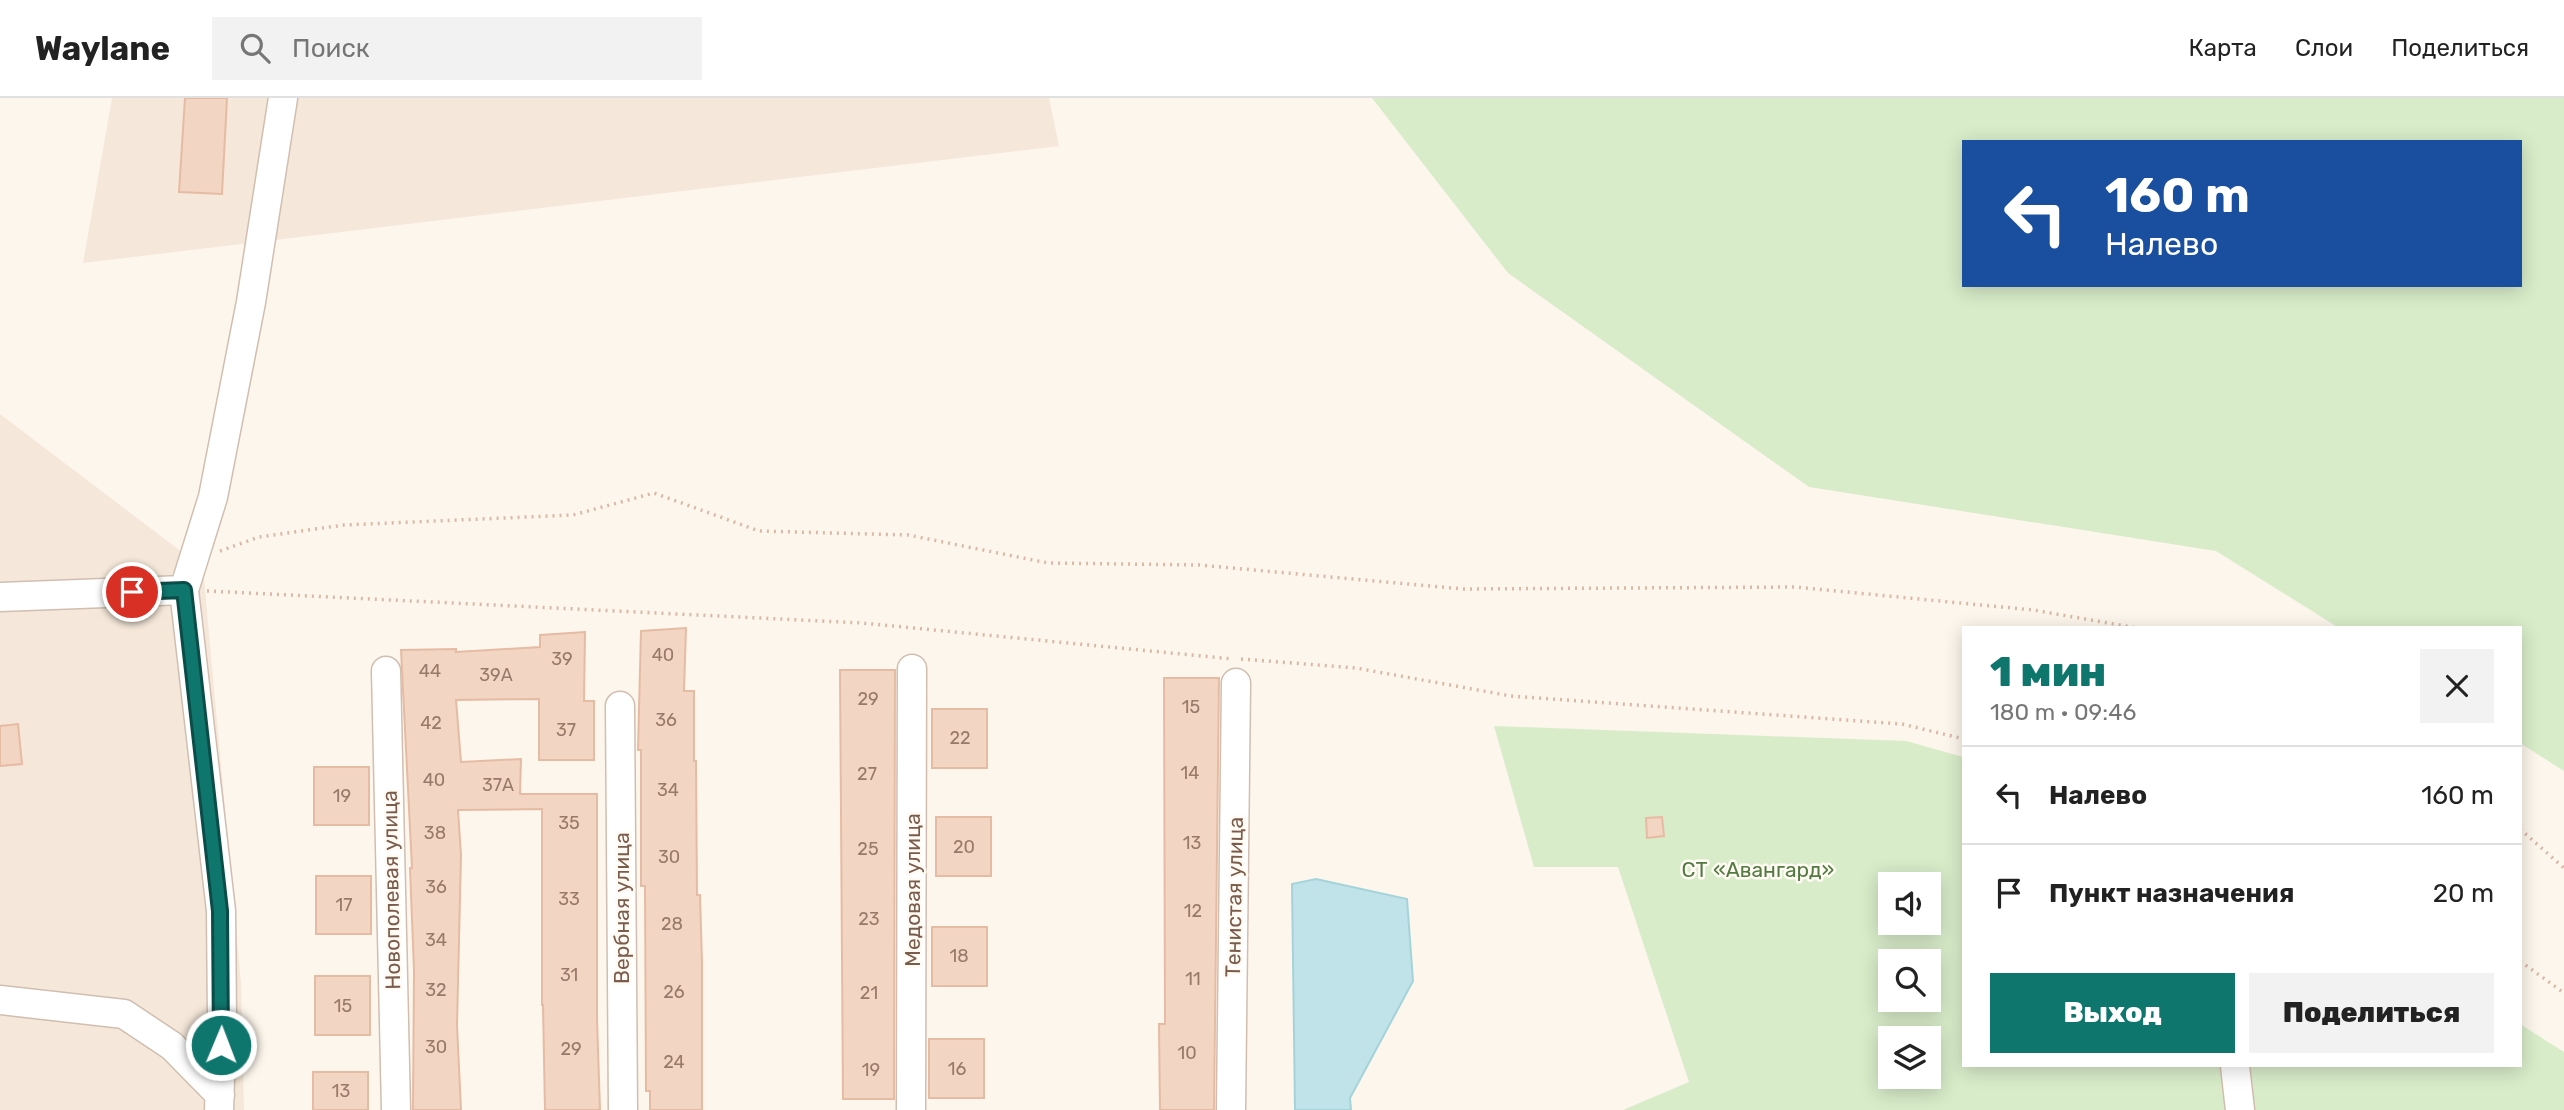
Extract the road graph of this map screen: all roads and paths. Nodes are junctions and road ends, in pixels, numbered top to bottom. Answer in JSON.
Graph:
{"nodes":[{"id":1,"x":284,"y":98,"type":"edge"},
{"id":2,"x":212,"y":554,"type":"dead end"},
{"id":3,"x":184,"y":590,"type":"junction"},
{"id":4,"x":0,"y":597,"type":"edge"},
{"id":5,"x":2125,"y":626,"type":"edge"},
{"id":6,"x":912,"y":669,"type":"dead end"},
{"id":7,"x":386,"y":671,"type":"dead end"},
{"id":8,"x":1236,"y":684,"type":"dead end"},
{"id":9,"x":620,"y":706,"type":"dead end"},
{"id":10,"x":1962,"y":739,"type":"edge"},
{"id":11,"x":2522,"y":831,"type":"edge"},
{"id":12,"x":2564,"y":868,"type":"edge"},
{"id":13,"x":2522,"y":962,"type":"edge"},
{"id":14,"x":2564,"y":993,"type":"edge"},
{"id":15,"x":0,"y":1000,"type":"edge"},
{"id":16,"x":2235,"y":1067,"type":"edge"},
{"id":17,"x":219,"y":1102,"type":"edge"},
{"id":18,"x":396,"y":1110,"type":"edge"},
{"id":19,"x":622,"y":1110,"type":"edge"},
{"id":20,"x":911,"y":1110,"type":"edge"},
{"id":21,"x":1231,"y":1110,"type":"edge"},
{"id":22,"x":2240,"y":1110,"type":"edge"}],
"edges":[{"from":1,"to":3,"type":"street"},
{"from":2,"to":5,"type":"path"},
{"from":3,"to":4,"type":"street"},
{"from":3,"to":10,"type":"path"},
{"from":3,"to":17,"type":"street"},
{"from":6,"to":20,"type":"street","name":"Медовая улица"},
{"from":7,"to":18,"type":"street","name":"Новополевая улица"},
{"from":8,"to":21,"type":"street","name":"Тенистая улица"},
{"from":9,"to":19,"type":"street","name":"Вербная улица"},
{"from":11,"to":12,"type":"path"},
{"from":13,"to":14,"type":"path"},
{"from":15,"to":17,"type":"street"},
{"from":16,"to":22,"type":"street"}]}
